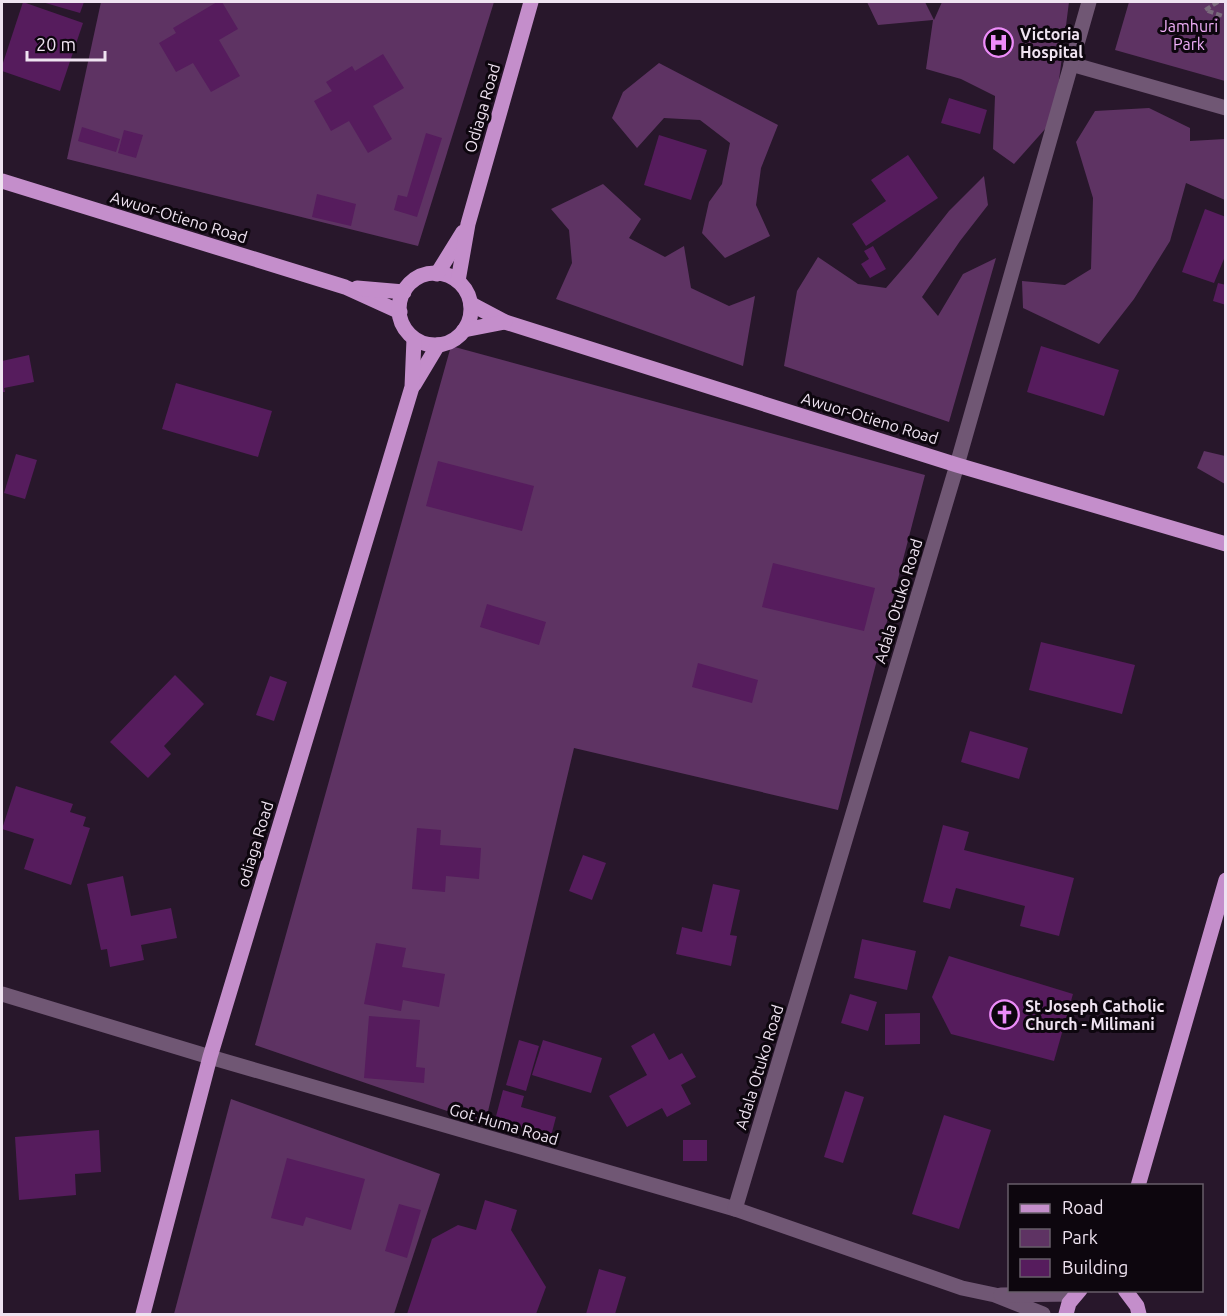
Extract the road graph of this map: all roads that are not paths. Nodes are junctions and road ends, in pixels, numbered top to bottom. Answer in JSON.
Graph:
{"nodes":[{"id":1,"x":531,"y":2,"type":"edge"},
{"id":2,"x":1089,"y":2,"type":"edge"},
{"id":3,"x":1071,"y":64,"type":"junction"},
{"id":4,"x":1226,"y":108,"type":"edge"},
{"id":5,"x":2,"y":181,"type":"edge"},
{"id":6,"x":468,"y":224,"type":"junction"},
{"id":7,"x":437,"y":274,"type":"junction"},
{"id":8,"x":458,"y":281,"type":"junction"},
{"id":9,"x":345,"y":287,"type":"junction"},
{"id":10,"x":404,"y":292,"type":"junction"},
{"id":11,"x":471,"y":304,"type":"junction"},
{"id":12,"x":400,"y":312,"type":"junction"},
{"id":13,"x":505,"y":322,"type":"junction"},
{"id":14,"x":464,"y":330,"type":"junction"},
{"id":15,"x":414,"y":339,"type":"junction"},
{"id":16,"x":438,"y":345,"type":"junction"},
{"id":17,"x":412,"y":387,"type":"junction"},
{"id":18,"x":957,"y":465,"type":"junction"},
{"id":19,"x":1226,"y":544,"type":"edge"},
{"id":20,"x":1226,"y":880,"type":"edge"},
{"id":21,"x":2,"y":994,"type":"edge"},
{"id":22,"x":210,"y":1057,"type":"junction"},
{"id":23,"x":1138,"y":1184,"type":"edge"},
{"id":24,"x":735,"y":1209,"type":"junction"},
{"id":25,"x":1078,"y":1292,"type":"edge"},
{"id":26,"x":1127,"y":1292,"type":"edge"},
{"id":27,"x":995,"y":1295,"type":"junction"},
{"id":28,"x":143,"y":1314,"type":"edge"},
{"id":29,"x":1042,"y":1314,"type":"edge"},
{"id":30,"x":1065,"y":1314,"type":"edge"},
{"id":31,"x":1139,"y":1314,"type":"edge"}],
"edges":[{"from":1,"to":6,"type":"main road","name":"Odiaga Road"},
{"from":2,"to":3,"type":"street","name":"Adala Otuko Road"},
{"from":3,"to":4,"type":"street"},
{"from":3,"to":18,"type":"street","name":"Adala Otuko Road"},
{"from":5,"to":9,"type":"main road","name":"Awuor-Otieno Road"},
{"from":6,"to":7,"type":"main road","name":"Odiaga Road"},
{"from":6,"to":8,"type":"main road","name":"Odiaga Road"},
{"from":7,"to":8,"type":"main road"},
{"from":7,"to":10,"type":"main road"},
{"from":8,"to":11,"type":"main road"},
{"from":9,"to":10,"type":"main road","name":"Awuor-Otieno Road"},
{"from":9,"to":12,"type":"main road","name":"Awuor-Otieno Road"},
{"from":10,"to":12,"type":"main road"},
{"from":11,"to":13,"type":"main road","name":"Awuor-Otieno Road"},
{"from":11,"to":14,"type":"main road"},
{"from":12,"to":15,"type":"main road"},
{"from":13,"to":14,"type":"main road","name":"Awuor-Otieno Road"},
{"from":13,"to":18,"type":"main road","name":"Awuor-Otieno Road"},
{"from":14,"to":16,"type":"main road","name":"Awuor-Otieno Road"},
{"from":15,"to":16,"type":"main road"},
{"from":15,"to":17,"type":"main road"},
{"from":16,"to":17,"type":"main road"},
{"from":17,"to":22,"type":"main road","name":"odiaga Road"},
{"from":18,"to":19,"type":"main road","name":"Awuor-Otieno Road"},
{"from":18,"to":24,"type":"street","name":"Adala Otuko Road"},
{"from":20,"to":23,"type":"main road"},
{"from":21,"to":22,"type":"street","name":"Got Huma Road"},
{"from":22,"to":24,"type":"street","name":"Got Huma Road"},
{"from":22,"to":28,"type":"main road","name":"odiaga Road"},
{"from":24,"to":27,"type":"street","name":"Got Huma Road"},
{"from":25,"to":27,"type":"street","name":"Got Huma Road"},
{"from":25,"to":30,"type":"main road"},
{"from":26,"to":31,"type":"main road"},
{"from":27,"to":29,"type":"street","name":"Got Huma Road"}]}
